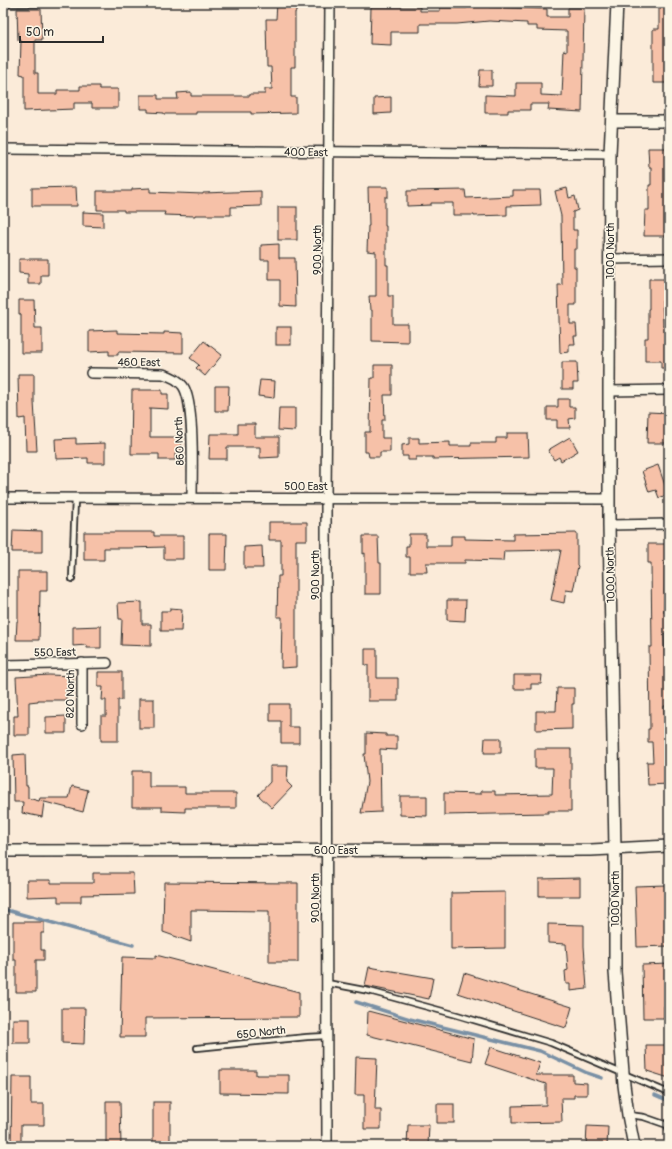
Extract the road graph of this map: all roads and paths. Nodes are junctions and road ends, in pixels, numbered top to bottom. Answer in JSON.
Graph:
{"nodes":[{"id":1,"x":72,"y":3,"type":"edge"},
{"id":2,"x":330,"y":3,"type":"edge"},
{"id":3,"x":617,"y":3,"type":"edge"},
{"id":4,"x":3,"y":4,"type":"edge"},
{"id":5,"x":612,"y":121,"type":"junction"},
{"id":6,"x":669,"y":121,"type":"edge"},
{"id":7,"x":3,"y":149,"type":"edge"},
{"id":8,"x":329,"y":153,"type":"junction"},
{"id":9,"x":610,"y":154,"type":"junction"},
{"id":10,"x":669,"y":258,"type":"edge"},
{"id":11,"x":610,"y":259,"type":"junction"},
{"id":12,"x":91,"y":373,"type":"dead end"},
{"id":13,"x":183,"y":385,"type":"joint"},
{"id":14,"x":669,"y":390,"type":"edge"},
{"id":15,"x":609,"y":391,"type":"junction"},
{"id":16,"x":3,"y":498,"type":"edge"},
{"id":17,"x":75,"y":498,"type":"junction"},
{"id":18,"x":192,"y":498,"type":"junction"},
{"id":19,"x":326,"y":498,"type":"junction"},
{"id":20,"x":609,"y":499,"type":"junction"},
{"id":21,"x":669,"y":524,"type":"edge"},
{"id":22,"x":609,"y":525,"type":"junction"},
{"id":23,"x":72,"y":580,"type":"dead end"},
{"id":24,"x":82,"y":663,"type":"junction"},
{"id":25,"x":107,"y":663,"type":"dead end"},
{"id":26,"x":3,"y":665,"type":"edge"},
{"id":27,"x":82,"y":724,"type":"dead end"},
{"id":28,"x":669,"y":846,"type":"edge"},
{"id":29,"x":615,"y":849,"type":"junction"},
{"id":30,"x":328,"y":850,"type":"junction"},
{"id":31,"x":3,"y":851,"type":"edge"},
{"id":32,"x":327,"y":983,"type":"junction"},
{"id":33,"x":327,"y":1036,"type":"junction"},
{"id":34,"x":197,"y":1048,"type":"dead end"},
{"id":35,"x":623,"y":1073,"type":"junction"},
{"id":36,"x":669,"y":1093,"type":"edge"},
{"id":37,"x":628,"y":1115,"type":"junction"},
{"id":38,"x":669,"y":1130,"type":"edge"},
{"id":39,"x":327,"y":1146,"type":"edge"},
{"id":40,"x":634,"y":1146,"type":"edge"}],
"edges":[{"from":1,"to":4,"type":"lane"},
{"from":2,"to":8,"type":"street","name":"900 North"},
{"from":3,"to":5,"type":"street","name":"1000 North"},
{"from":5,"to":6,"type":"street"},
{"from":5,"to":9,"type":"street","name":"1000 North"},
{"from":7,"to":8,"type":"street","name":"400 East"},
{"from":8,"to":9,"type":"street","name":"400 East"},
{"from":8,"to":19,"type":"street","name":"900 North"},
{"from":9,"to":11,"type":"street","name":"1000 North"},
{"from":10,"to":11,"type":"street"},
{"from":11,"to":15,"type":"street","name":"1000 North"},
{"from":12,"to":13,"type":"street","name":"460 East"},
{"from":13,"to":18,"type":"street","name":"860 North"},
{"from":14,"to":15,"type":"street"},
{"from":15,"to":20,"type":"street","name":"1000 North"},
{"from":16,"to":17,"type":"street","name":"500 East"},
{"from":17,"to":18,"type":"street","name":"500 East"},
{"from":17,"to":23,"type":"lane"},
{"from":18,"to":19,"type":"street","name":"500 East"},
{"from":19,"to":20,"type":"street","name":"500 East"},
{"from":19,"to":30,"type":"street","name":"900 North"},
{"from":20,"to":22,"type":"street","name":"1000 North"},
{"from":21,"to":22,"type":"street"},
{"from":22,"to":29,"type":"street","name":"1000 North"},
{"from":24,"to":25,"type":"street","name":"550 East"},
{"from":24,"to":26,"type":"street","name":"550 East"},
{"from":24,"to":27,"type":"street","name":"820 North"},
{"from":28,"to":29,"type":"street","name":"600 East"},
{"from":29,"to":30,"type":"street","name":"600 East"},
{"from":29,"to":35,"type":"street","name":"1000 North"},
{"from":30,"to":31,"type":"street","name":"600 East"},
{"from":30,"to":32,"type":"street","name":"900 North"},
{"from":32,"to":33,"type":"street","name":"900 North"},
{"from":32,"to":35,"type":"lane"},
{"from":33,"to":34,"type":"lane","name":"650 North"},
{"from":33,"to":39,"type":"street","name":"900 North"},
{"from":35,"to":36,"type":"lane"},
{"from":35,"to":37,"type":"street","name":"1000 North"},
{"from":37,"to":38,"type":"lane"},
{"from":37,"to":40,"type":"street","name":"1000 North"}]}
